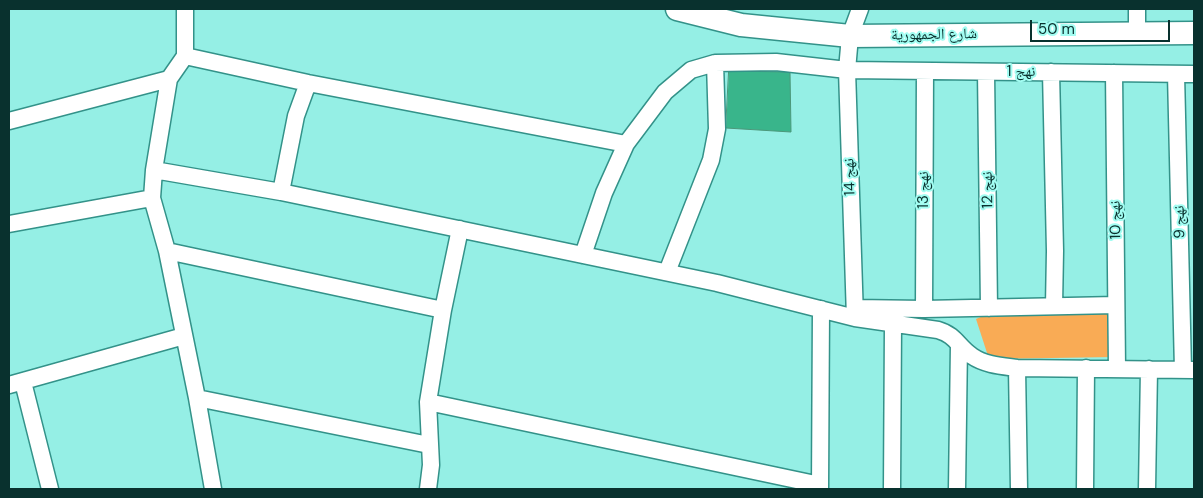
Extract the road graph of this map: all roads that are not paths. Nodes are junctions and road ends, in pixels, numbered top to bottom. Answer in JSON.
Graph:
{"nodes":[{"id":1,"x":184,"y":9,"type":"edge"},
{"id":2,"x":677,"y":9,"type":"edge"},
{"id":3,"x":860,"y":9,"type":"edge"},
{"id":4,"x":1137,"y":9,"type":"edge"},
{"id":5,"x":1137,"y":32,"type":"junction"},
{"id":6,"x":1194,"y":33,"type":"edge"},
{"id":7,"x":850,"y":36,"type":"junction"},
{"id":8,"x":185,"y":56,"type":"junction"},
{"id":9,"x":715,"y":63,"type":"junction"},
{"id":10,"x":847,"y":70,"type":"junction"},
{"id":11,"x":925,"y":71,"type":"junction"},
{"id":12,"x":986,"y":72,"type":"junction"},
{"id":13,"x":1051,"y":72,"type":"junction"},
{"id":14,"x":1114,"y":73,"type":"junction"},
{"id":15,"x":1176,"y":74,"type":"junction"},
{"id":16,"x":1194,"y":74,"type":"edge"},
{"id":17,"x":170,"y":80,"type":"junction"},
{"id":18,"x":308,"y":83,"type":"junction"},
{"id":19,"x":9,"y":122,"type":"edge"},
{"id":20,"x":626,"y":144,"type":"junction"},
{"id":21,"x":154,"y":170,"type":"junction"},
{"id":22,"x":281,"y":192,"type":"junction"},
{"id":23,"x":152,"y":198,"type":"junction"},
{"id":24,"x":9,"y":224,"type":"edge"},
{"id":25,"x":460,"y":229,"type":"junction"},
{"id":26,"x":168,"y":252,"type":"junction"},
{"id":27,"x":583,"y":255,"type":"junction"},
{"id":28,"x":666,"y":272,"type":"junction"},
{"id":29,"x":1116,"y":305,"type":"junction"},
{"id":30,"x":1054,"y":306,"type":"junction"},
{"id":31,"x":989,"y":308,"type":"junction"},
{"id":32,"x":821,"y":309,"type":"junction"},
{"id":33,"x":924,"y":309,"type":"junction"},
{"id":34,"x":443,"y":310,"type":"junction"},
{"id":35,"x":855,"y":313,"type":"junction"},
{"id":36,"x":892,"y":324,"type":"junction"},
{"id":37,"x":184,"y":336,"type":"junction"},
{"id":38,"x":959,"y":344,"type":"junction"},
{"id":39,"x":1017,"y":368,"type":"junction"},
{"id":40,"x":1086,"y":368,"type":"junction"},
{"id":41,"x":1117,"y":368,"type":"junction"},
{"id":42,"x":1149,"y":369,"type":"junction"},
{"id":43,"x":1189,"y":370,"type":"edge"},
{"id":44,"x":16,"y":384,"type":"edge"},
{"id":45,"x":197,"y":398,"type":"junction"},
{"id":46,"x":428,"y":402,"type":"junction"},
{"id":47,"x":429,"y":445,"type":"junction"},
{"id":48,"x":820,"y":487,"type":"edge"},
{"id":49,"x":50,"y":489,"type":"edge"},
{"id":50,"x":213,"y":489,"type":"edge"},
{"id":51,"x":428,"y":489,"type":"edge"},
{"id":52,"x":892,"y":489,"type":"edge"},
{"id":53,"x":958,"y":489,"type":"edge"},
{"id":54,"x":1020,"y":489,"type":"edge"},
{"id":55,"x":1085,"y":489,"type":"edge"},
{"id":56,"x":1148,"y":489,"type":"edge"}],
"edges":[{"from":1,"to":8,"type":"street"},
{"from":2,"to":7,"type":"main road","name":"شارع الجمهورية"},
{"from":3,"to":7,"type":"street","name":"نهج 14"},
{"from":4,"to":5,"type":"street"},
{"from":5,"to":6,"type":"main road","name":"شارع الجمهورية"},
{"from":5,"to":7,"type":"main road","name":"شارع الجمهورية"},
{"from":7,"to":10,"type":"street","name":"نهج 14"},
{"from":8,"to":17,"type":"street"},
{"from":8,"to":18,"type":"street"},
{"from":9,"to":10,"type":"street","name":"نهج 1"},
{"from":9,"to":20,"type":"street","name":"نهج 1"},
{"from":9,"to":28,"type":"street"},
{"from":10,"to":11,"type":"street","name":"نهج 1"},
{"from":10,"to":35,"type":"street","name":"نهج 14"},
{"from":11,"to":12,"type":"street","name":"نهج 1"},
{"from":11,"to":33,"type":"street","name":"نهج 13"},
{"from":12,"to":13,"type":"street","name":"نهج 1"},
{"from":12,"to":31,"type":"street","name":"نهج 12"},
{"from":13,"to":14,"type":"street","name":"نهج 1"},
{"from":13,"to":30,"type":"street"},
{"from":14,"to":15,"type":"street","name":"نهج 1"},
{"from":14,"to":29,"type":"street","name":"نهج 10"},
{"from":15,"to":16,"type":"street","name":"نهج 1"},
{"from":15,"to":43,"type":"street","name":"نهج 9"},
{"from":17,"to":19,"type":"street"},
{"from":17,"to":21,"type":"street"},
{"from":18,"to":20,"type":"street"},
{"from":18,"to":22,"type":"street"},
{"from":20,"to":27,"type":"street","name":"نهج 1"},
{"from":21,"to":22,"type":"street"},
{"from":21,"to":23,"type":"street"},
{"from":22,"to":25,"type":"street"},
{"from":23,"to":24,"type":"street"},
{"from":23,"to":26,"type":"street"},
{"from":25,"to":27,"type":"street"},
{"from":25,"to":34,"type":"street"},
{"from":26,"to":34,"type":"street"},
{"from":26,"to":37,"type":"street"},
{"from":27,"to":28,"type":"street"},
{"from":28,"to":32,"type":"street"},
{"from":29,"to":30,"type":"street"},
{"from":29,"to":41,"type":"street","name":"نهج 10"},
{"from":30,"to":31,"type":"street"},
{"from":31,"to":33,"type":"street"},
{"from":32,"to":35,"type":"street"},
{"from":32,"to":48,"type":"street"},
{"from":33,"to":35,"type":"street"},
{"from":34,"to":46,"type":"street"},
{"from":35,"to":36,"type":"street"},
{"from":36,"to":38,"type":"street"},
{"from":36,"to":52,"type":"street"},
{"from":37,"to":44,"type":"street"},
{"from":37,"to":45,"type":"street"},
{"from":38,"to":39,"type":"street"},
{"from":38,"to":53,"type":"street"},
{"from":39,"to":40,"type":"street"},
{"from":39,"to":54,"type":"street"},
{"from":40,"to":41,"type":"street"},
{"from":40,"to":55,"type":"street"},
{"from":41,"to":42,"type":"street"},
{"from":42,"to":43,"type":"street"},
{"from":42,"to":56,"type":"street"},
{"from":44,"to":49,"type":"street"},
{"from":45,"to":47,"type":"street"},
{"from":45,"to":50,"type":"street"},
{"from":46,"to":47,"type":"street"},
{"from":46,"to":48,"type":"street"},
{"from":47,"to":51,"type":"street"}]}
